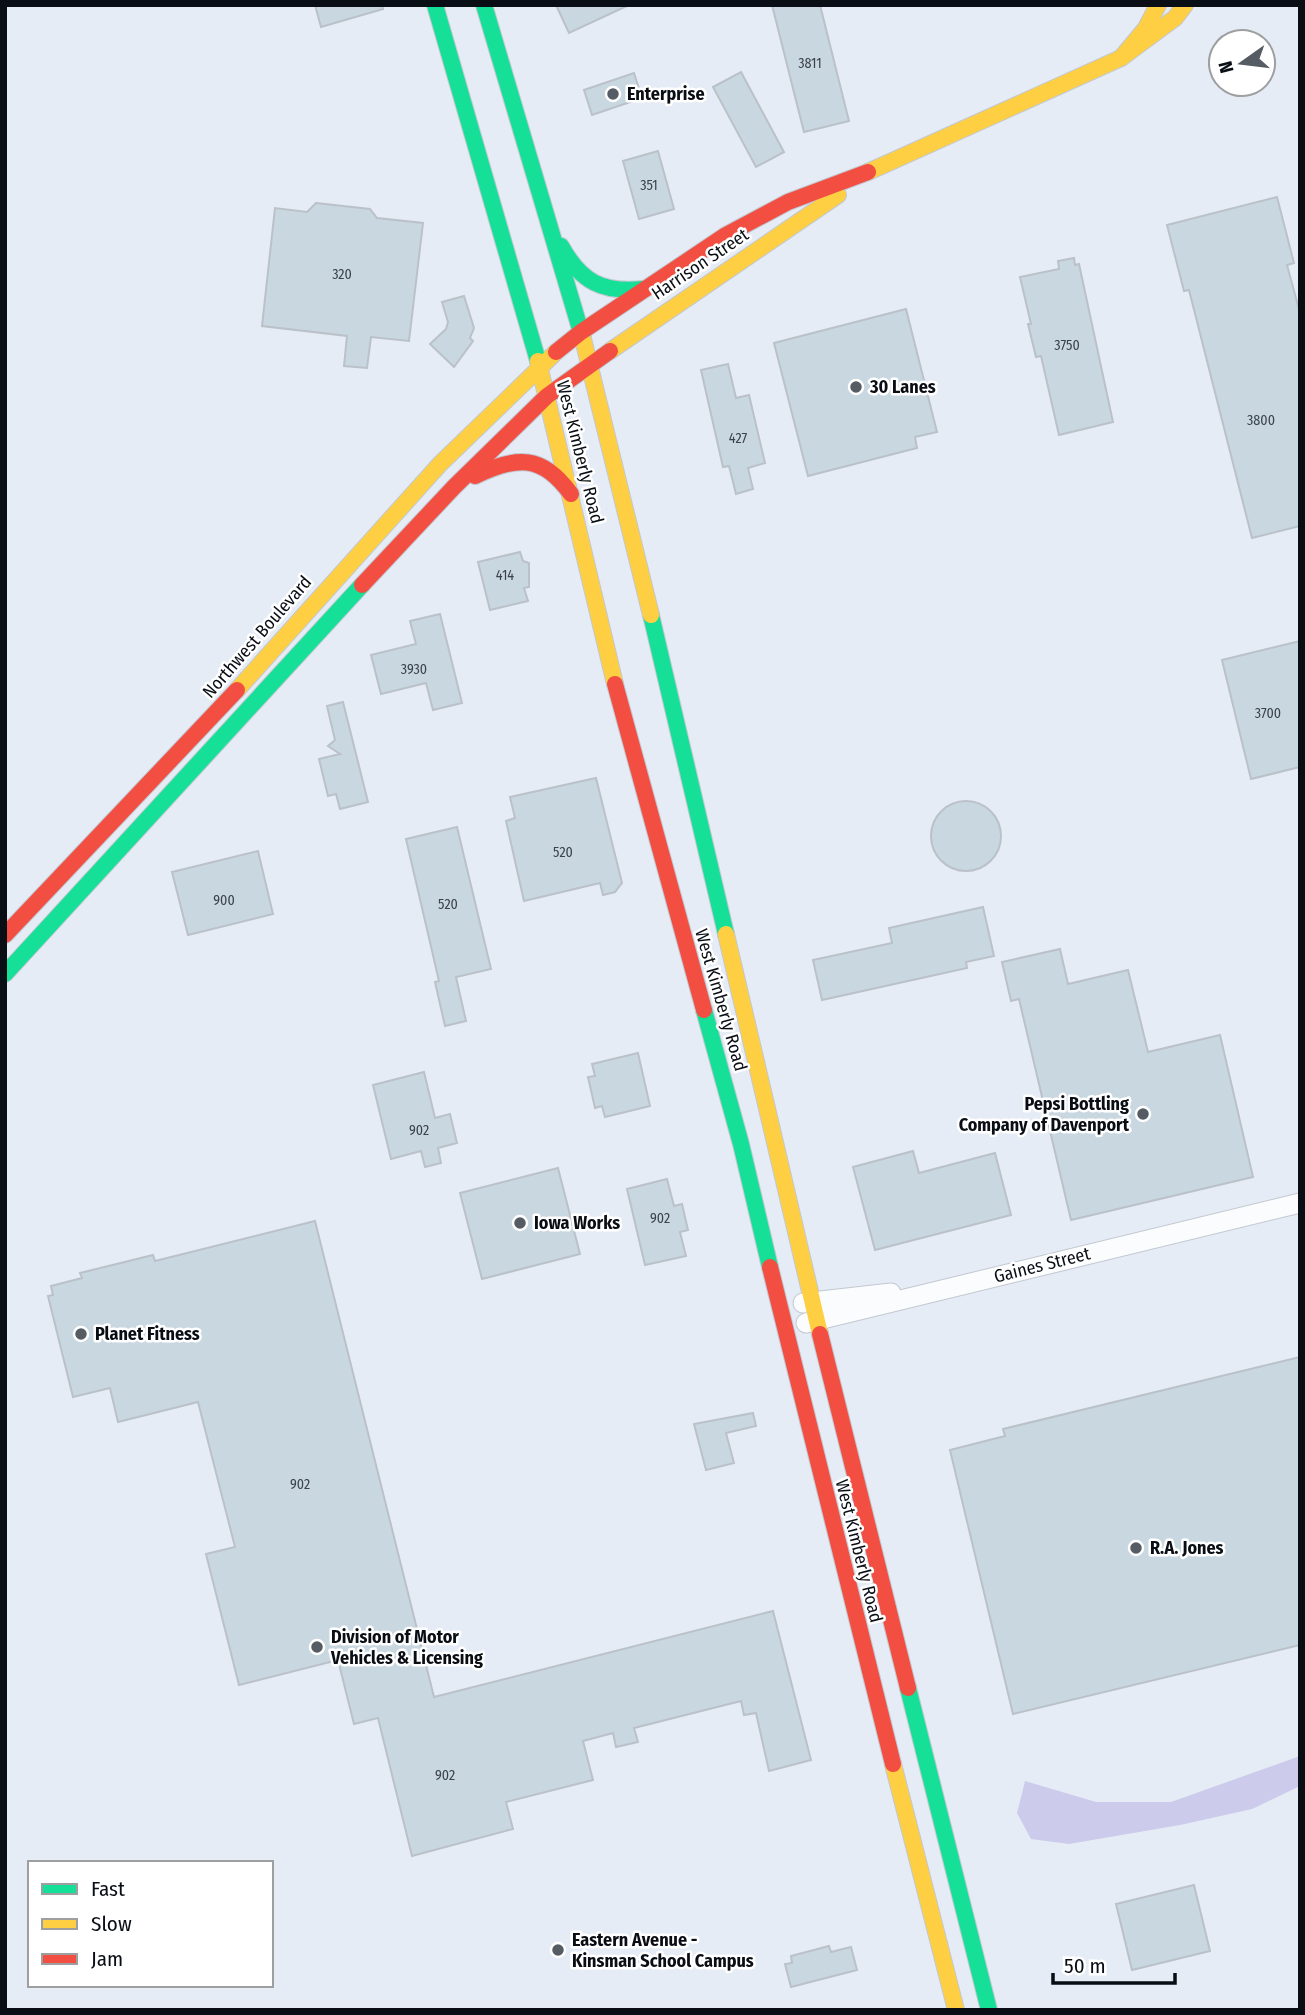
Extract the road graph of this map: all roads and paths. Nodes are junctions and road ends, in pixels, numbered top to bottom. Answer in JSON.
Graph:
{"nodes":[{"id":1,"x":435,"y":5,"type":"edge"},
{"id":2,"x":484,"y":5,"type":"edge"},
{"id":3,"x":1158,"y":5,"type":"edge"},
{"id":4,"x":1185,"y":5,"type":"edge"},
{"id":5,"x":1161,"y":48,"type":"dead end"},
{"id":6,"x":1121,"y":58,"type":"junction"},
{"id":7,"x":878,"y":168,"type":"junction"},
{"id":8,"x":550,"y":225,"type":"junction"},
{"id":9,"x":646,"y":288,"type":"junction"},
{"id":10,"x":581,"y":332,"type":"junction"},
{"id":11,"x":589,"y":365,"type":"junction"},
{"id":12,"x":539,"y":366,"type":"junction"},
{"id":13,"x":547,"y":396,"type":"junction"},
{"id":14,"x":454,"y":487,"type":"junction"},
{"id":15,"x":571,"y":494,"type":"junction"},
{"id":16,"x":5,"y":934,"type":"edge"},
{"id":17,"x":5,"y":974,"type":"edge"},
{"id":18,"x":1300,"y":1203,"type":"edge"},
{"id":19,"x":813,"y":1311,"type":"junction"},
{"id":20,"x":783,"y":1318,"type":"junction"},
{"id":21,"x":956,"y":2010,"type":"edge"},
{"id":22,"x":989,"y":2010,"type":"edge"}],
"edges":[{"from":1,"to":12,"type":"main road","name":"West Kimberly Road"},
{"from":2,"to":8,"type":"main road","name":"West Kimberly Road"},
{"from":3,"to":6,"type":"main road"},
{"from":4,"to":6,"type":"main road","name":"Harrison Street"},
{"from":5,"to":6,"type":"main road","name":"Harrison Street"},
{"from":6,"to":7,"type":"main road","name":"Harrison Street"},
{"from":7,"to":9,"type":"main road","name":"Harrison Street"},
{"from":7,"to":11,"type":"main road","name":"Harrison Street"},
{"from":8,"to":9,"type":"main road"},
{"from":8,"to":10,"type":"main road","name":"West Kimberly Road"},
{"from":9,"to":10,"type":"main road","name":"Harrison Street"},
{"from":10,"to":11,"type":"main road","name":"West Kimberly Road"},
{"from":10,"to":12,"type":"main road","name":"Harrison Street"},
{"from":11,"to":13,"type":"main road","name":"Harrison Street"},
{"from":11,"to":19,"type":"main road","name":"West Kimberly Road"},
{"from":12,"to":13,"type":"main road","name":"West Kimberly Road"},
{"from":12,"to":16,"type":"main road","name":"Northwest Boulevard"},
{"from":13,"to":14,"type":"main road"},
{"from":13,"to":15,"type":"main road","name":"West Kimberly Road"},
{"from":14,"to":15,"type":"main road"},
{"from":14,"to":17,"type":"main road"},
{"from":15,"to":20,"type":"main road","name":"West Kimberly Road"},
{"from":18,"to":19,"type":"street","name":"Gaines Street"},
{"from":19,"to":20,"type":"street","name":"Gaines Street"},
{"from":19,"to":22,"type":"main road","name":"West Kimberly Road"},
{"from":20,"to":21,"type":"main road","name":"West Kimberly Road"}]}
